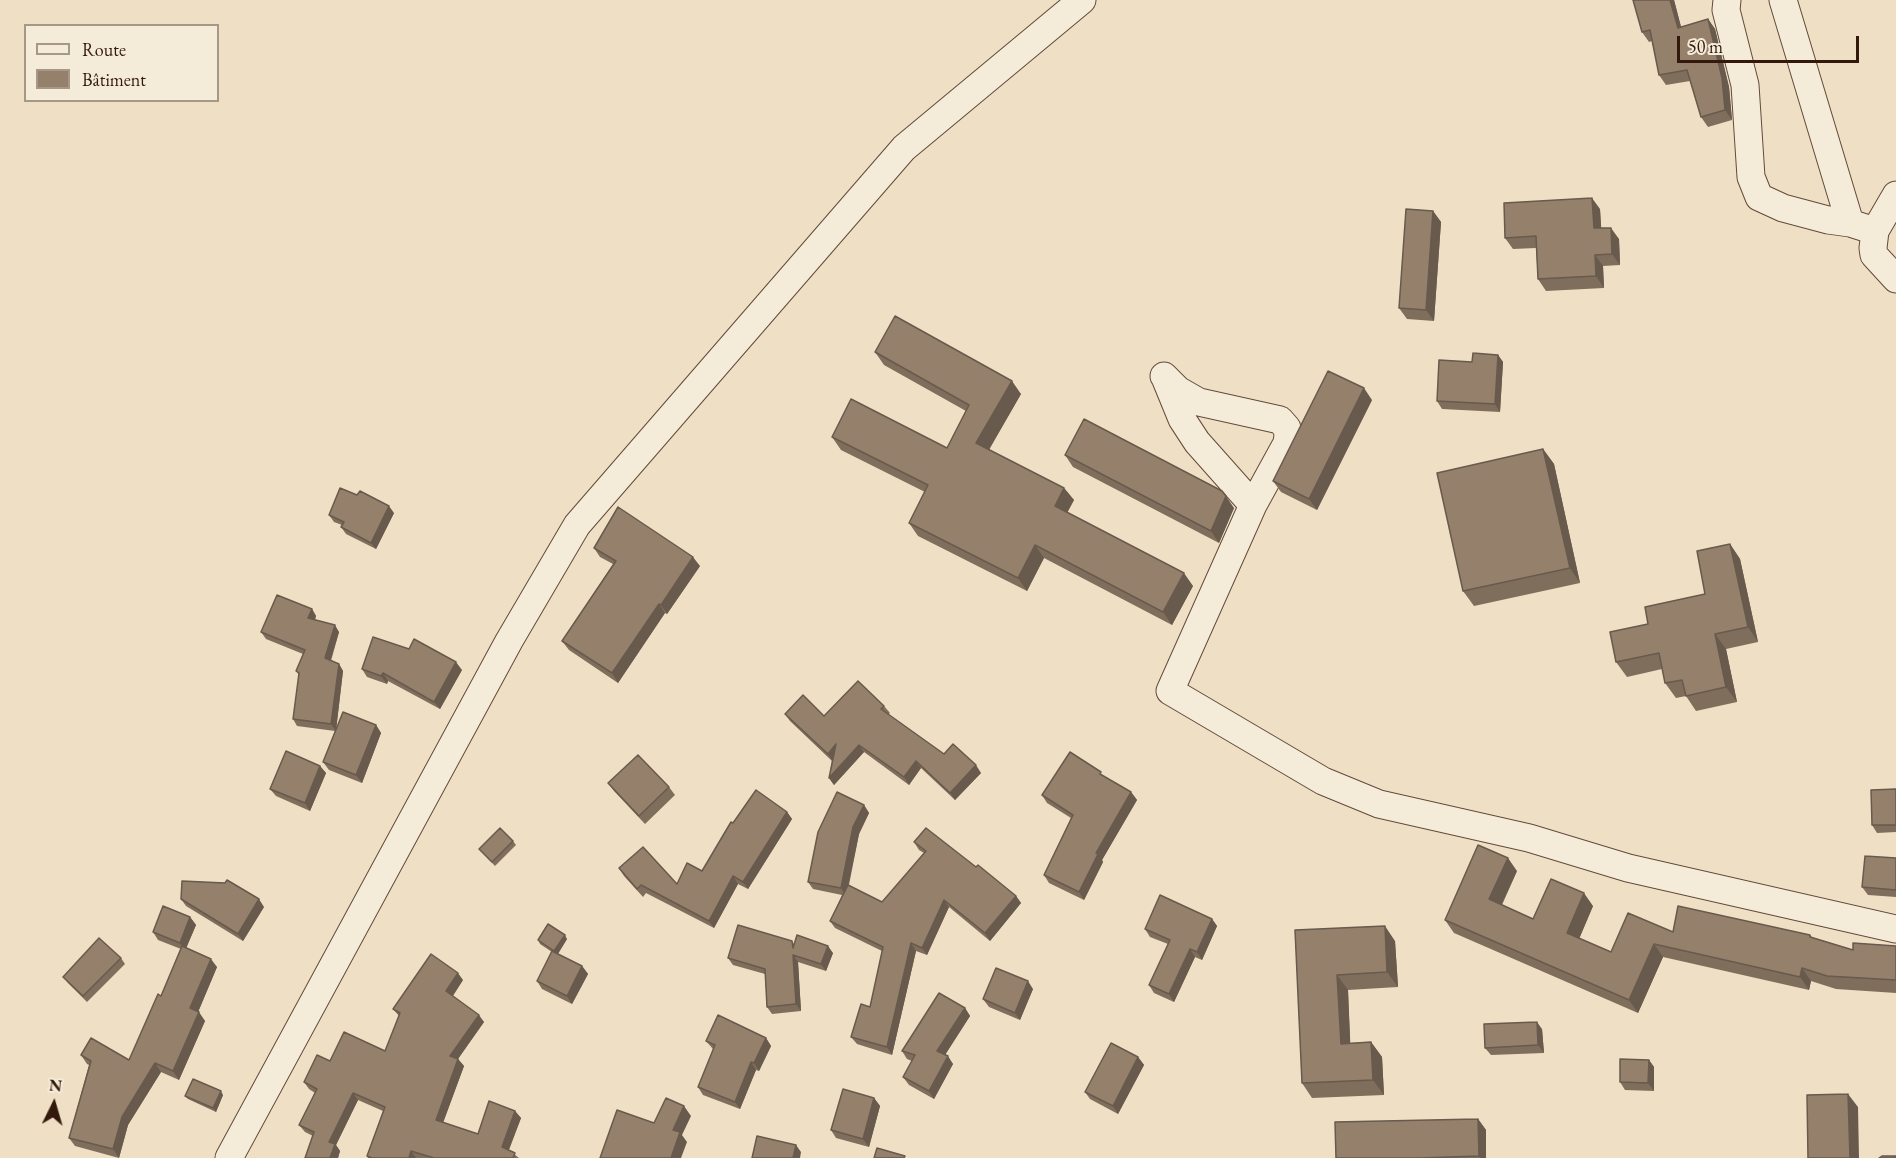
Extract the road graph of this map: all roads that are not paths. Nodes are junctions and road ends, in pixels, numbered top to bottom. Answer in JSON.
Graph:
{"nodes":[{"id":1,"x":1082,"y":0,"type":"edge"},
{"id":2,"x":1727,"y":0,"type":"edge"},
{"id":3,"x":1784,"y":0,"type":"edge"},
{"id":4,"x":1896,"y":195,"type":"edge"},
{"id":5,"x":1863,"y":227,"type":"junction"},
{"id":6,"x":1896,"y":279,"type":"edge"},
{"id":7,"x":1254,"y":505,"type":"junction"},
{"id":8,"x":1896,"y":929,"type":"edge"},
{"id":9,"x":230,"y":1158,"type":"edge"}],
"edges":[{"from":1,"to":9,"type":"street"},
{"from":2,"to":5,"type":"street"},
{"from":3,"to":5,"type":"street"},
{"from":4,"to":5,"type":"street"},
{"from":5,"to":6,"type":"street"},
{"from":7,"to":7,"type":"street"},
{"from":7,"to":8,"type":"street"}]}
